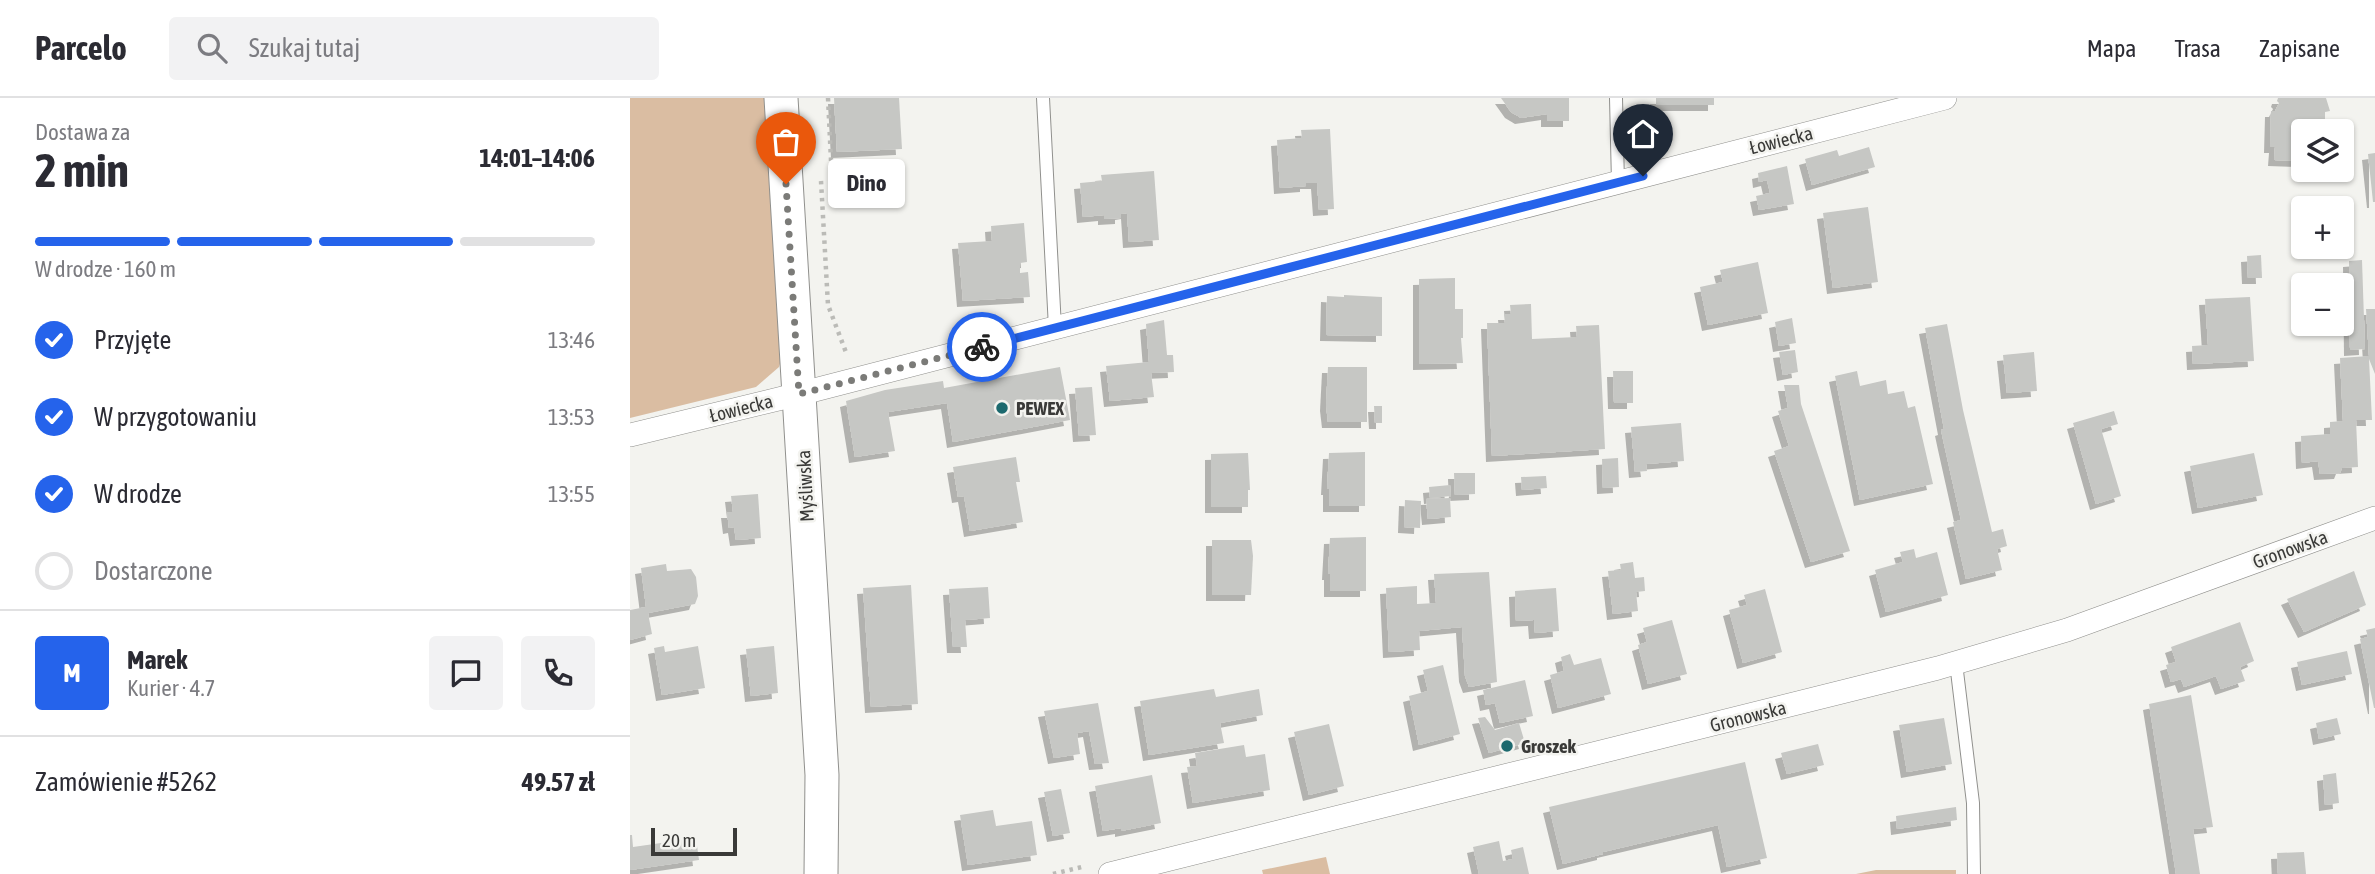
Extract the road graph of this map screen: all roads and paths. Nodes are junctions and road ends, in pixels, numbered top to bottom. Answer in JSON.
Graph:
{"nodes":[{"id":1,"x":781,"y":98,"type":"edge"},
{"id":2,"x":828,"y":98,"type":"edge"},
{"id":3,"x":1043,"y":98,"type":"edge"},
{"id":4,"x":1616,"y":98,"type":"edge"},
{"id":5,"x":1945,"y":98,"type":"edge"},
{"id":6,"x":821,"y":181,"type":"dead end"},
{"id":7,"x":832,"y":181,"type":"dead end"},
{"id":8,"x":1618,"y":183,"type":"junction"},
{"id":9,"x":1055,"y":328,"type":"junction"},
{"id":10,"x":852,"y":379,"type":"junction"},
{"id":11,"x":799,"y":394,"type":"junction"},
{"id":12,"x":630,"y":435,"type":"edge"},
{"id":13,"x":2375,"y":518,"type":"edge"},
{"id":14,"x":1956,"y":663,"type":"junction"},
{"id":15,"x":821,"y":874,"type":"edge"},
{"id":16,"x":1110,"y":874,"type":"edge"},
{"id":17,"x":1974,"y":874,"type":"edge"}],
"edges":[{"from":1,"to":11,"type":"street","name":"Myśliwska"},
{"from":2,"to":7,"type":"path"},
{"from":3,"to":9,"type":"lane"},
{"from":4,"to":8,"type":"lane"},
{"from":5,"to":8,"type":"street","name":"Łowiecka"},
{"from":6,"to":10,"type":"path"},
{"from":8,"to":9,"type":"street","name":"Łowiecka"},
{"from":9,"to":10,"type":"street","name":"Łowiecka"},
{"from":10,"to":11,"type":"street","name":"Łowiecka"},
{"from":11,"to":12,"type":"street","name":"Łowiecka"},
{"from":11,"to":15,"type":"street","name":"Myśliwska"},
{"from":13,"to":14,"type":"street","name":"Gronowska"},
{"from":14,"to":16,"type":"street","name":"Gronowska"},
{"from":14,"to":17,"type":"lane"}]}
